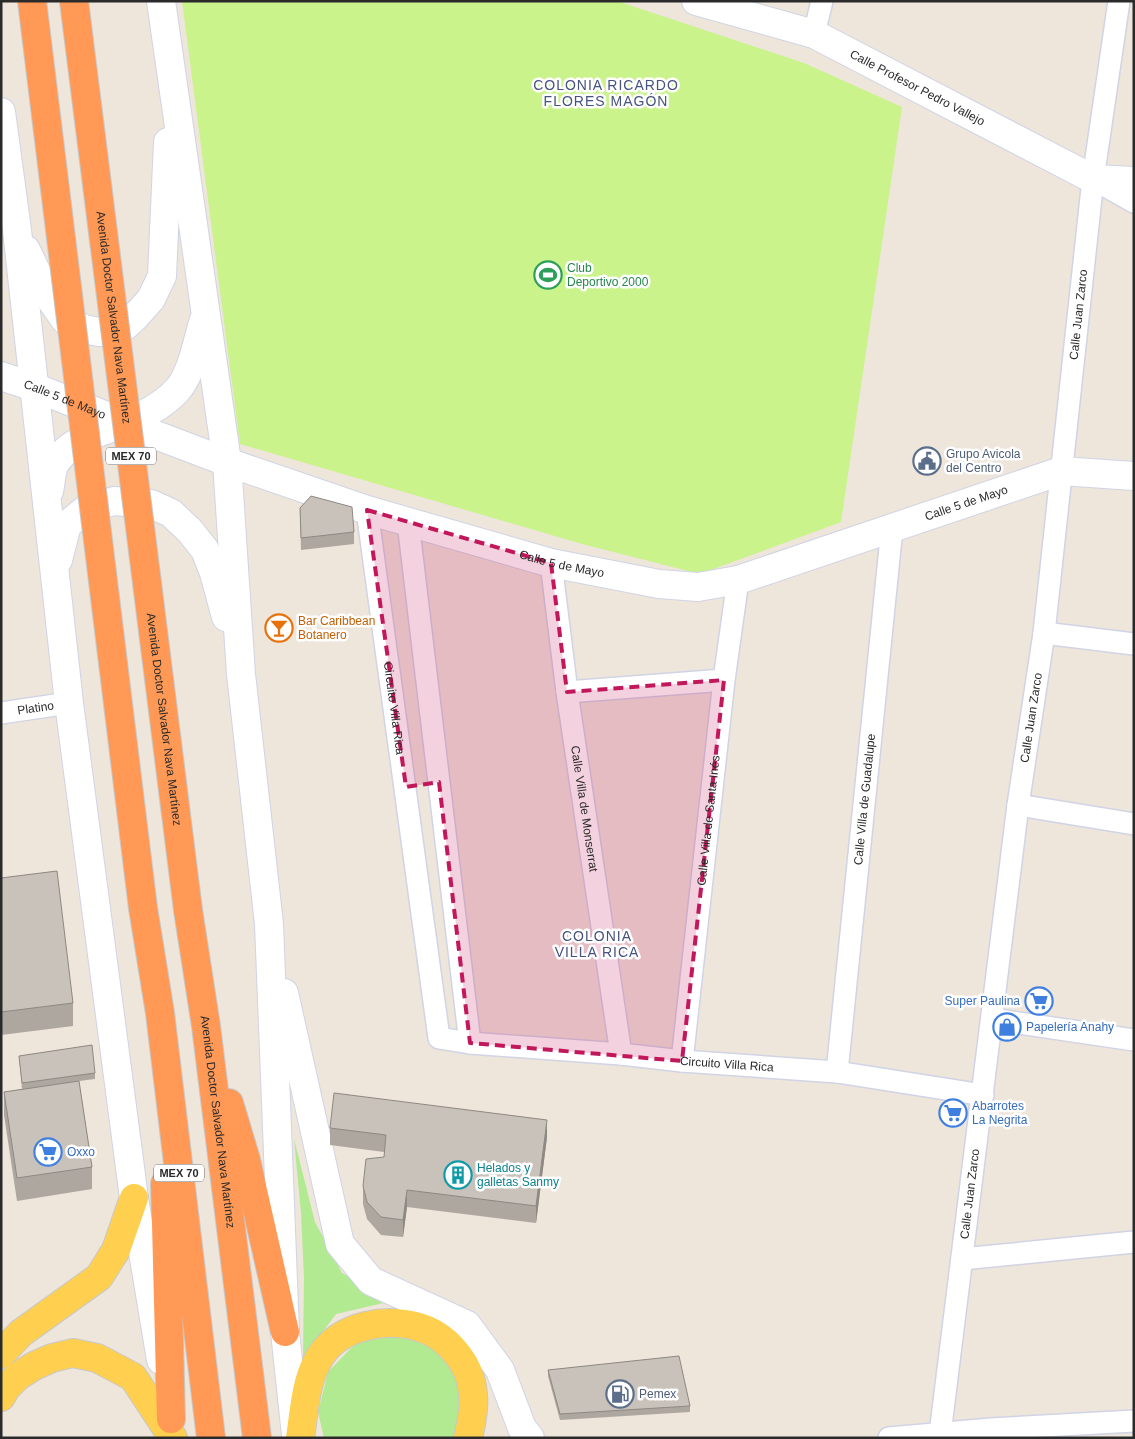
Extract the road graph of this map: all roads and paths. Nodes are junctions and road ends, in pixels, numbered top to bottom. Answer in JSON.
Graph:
{"nodes":[{"id":1,"x":32,"y":1,"type":"edge"},
{"id":2,"x":74,"y":1,"type":"edge"},
{"id":3,"x":161,"y":1,"type":"edge"},
{"id":4,"x":696,"y":1,"type":"edge"},
{"id":5,"x":822,"y":1,"type":"edge"},
{"id":6,"x":1120,"y":1,"type":"edge"},
{"id":7,"x":814,"y":34,"type":"junction"},
{"id":8,"x":171,"y":77,"type":"junction"},
{"id":9,"x":1,"y":112,"type":"edge"},
{"id":10,"x":1092,"y":179,"type":"junction"},
{"id":11,"x":1134,"y":181,"type":"edge"},
{"id":12,"x":1134,"y":202,"type":"edge"},
{"id":13,"x":17,"y":230,"type":"junction"},
{"id":14,"x":206,"y":311,"type":"junction"},
{"id":15,"x":1,"y":376,"type":"edge"},
{"id":16,"x":34,"y":387,"type":"junction"},
{"id":17,"x":124,"y":423,"type":"junction"},
{"id":18,"x":227,"y":462,"type":"junction"},
{"id":19,"x":1061,"y":471,"type":"junction"},
{"id":20,"x":1134,"y":476,"type":"edge"},
{"id":21,"x":47,"y":501,"type":"junction"},
{"id":22,"x":367,"y":510,"type":"junction"},
{"id":23,"x":408,"y":522,"type":"junction"},
{"id":24,"x":892,"y":528,"type":"junction"},
{"id":25,"x":551,"y":563,"type":"junction"},
{"id":26,"x":738,"y":580,"type":"junction"},
{"id":27,"x":58,"y":602,"type":"junction"},
{"id":28,"x":1044,"y":632,"type":"junction"},
{"id":29,"x":1134,"y":644,"type":"edge"},
{"id":30,"x":241,"y":674,"type":"junction"},
{"id":31,"x":724,"y":680,"type":"junction"},
{"id":32,"x":566,"y":692,"type":"junction"},
{"id":33,"x":69,"y":703,"type":"junction"},
{"id":34,"x":1,"y":713,"type":"edge"},
{"id":35,"x":439,"y":782,"type":"junction"},
{"id":36,"x":406,"y":787,"type":"junction"},
{"id":37,"x":1018,"y":805,"type":"junction"},
{"id":38,"x":1134,"y":824,"type":"edge"},
{"id":39,"x":269,"y":924,"type":"junction"},
{"id":40,"x":160,"y":1013,"type":"junction"},
{"id":41,"x":992,"y":1019,"type":"junction"},
{"id":42,"x":206,"y":1026,"type":"junction"},
{"id":43,"x":1134,"y":1040,"type":"edge"},
{"id":44,"x":470,"y":1043,"type":"junction"},
{"id":45,"x":621,"y":1054,"type":"junction"},
{"id":46,"x":682,"y":1060,"type":"junction"},
{"id":47,"x":836,"y":1072,"type":"junction"},
{"id":48,"x":983,"y":1094,"type":"junction"},
{"id":49,"x":134,"y":1198,"type":"junction"},
{"id":50,"x":1134,"y":1242,"type":"edge"},
{"id":51,"x":962,"y":1259,"type":"junction"},
{"id":52,"x":285,"y":1332,"type":"junction"},
{"id":53,"x":1,"y":1354,"type":"edge"},
{"id":54,"x":1,"y":1397,"type":"edge"},
{"id":55,"x":1134,"y":1421,"type":"edge"},
{"id":56,"x":173,"y":1431,"type":"edge"},
{"id":57,"x":940,"y":1434,"type":"junction"},
{"id":58,"x":211,"y":1438,"type":"edge"},
{"id":59,"x":257,"y":1438,"type":"edge"},
{"id":60,"x":296,"y":1438,"type":"edge"},
{"id":61,"x":300,"y":1438,"type":"edge"},
{"id":62,"x":468,"y":1438,"type":"edge"},
{"id":63,"x":530,"y":1438,"type":"edge"},
{"id":64,"x":889,"y":1438,"type":"edge"}],
"edges":[{"from":1,"to":40,"type":"highway","number":"MEX 70","bridge":true},
{"from":2,"to":42,"type":"highway","name":"Avenida Doctor Salvador Nava Martínez","number":"MEX 70","bridge":true},
{"from":3,"to":8,"type":"main road"},
{"from":4,"to":7,"type":"main road","name":"Calle Profesor Pedro Vallejo"},
{"from":5,"to":7,"type":"street"},
{"from":6,"to":10,"type":"street","name":"Calle Juan Zarco"},
{"from":7,"to":10,"type":"main road","name":"Calle Profesor Pedro Vallejo"},
{"from":8,"to":13,"type":"main road"},
{"from":8,"to":14,"type":"main road"},
{"from":9,"to":13,"type":"main road"},
{"from":10,"to":11,"type":"main road","name":"Calle Profesor Pedro Vallejo"},
{"from":10,"to":12,"type":"street"},
{"from":10,"to":19,"type":"street","name":"Calle Juan Zarco"},
{"from":13,"to":16,"type":"main road"},
{"from":14,"to":17,"type":"main road"},
{"from":14,"to":18,"type":"main road"},
{"from":15,"to":16,"type":"main road","name":"Calle 5 de Mayo"},
{"from":16,"to":17,"type":"main road","name":"Calle 5 de Mayo"},
{"from":16,"to":21,"type":"main road"},
{"from":17,"to":18,"type":"main road","name":"Calle 5 de Mayo"},
{"from":17,"to":21,"type":"main road"},
{"from":18,"to":22,"type":"main road","name":"Calle 5 de Mayo"},
{"from":18,"to":30,"type":"main road"},
{"from":19,"to":20,"type":"main road","name":"Calle 5 de Mayo"},
{"from":19,"to":24,"type":"main road","name":"Calle 5 de Mayo"},
{"from":19,"to":28,"type":"street","name":"Calle Juan Zarco"},
{"from":21,"to":27,"type":"main road"},
{"from":22,"to":23,"type":"main road","name":"Calle 5 de Mayo"},
{"from":22,"to":36,"type":"street","name":"Circuito Villa Rica"},
{"from":23,"to":25,"type":"main road","name":"Calle 5 de Mayo"},
{"from":23,"to":35,"type":"street"},
{"from":24,"to":26,"type":"main road","name":"Calle 5 de Mayo"},
{"from":24,"to":47,"type":"street","name":"Calle Villa de Guadalupe"},
{"from":25,"to":26,"type":"main road","name":"Calle 5 de Mayo"},
{"from":25,"to":32,"type":"street","name":"Calle Villa de Monserrat"},
{"from":26,"to":31,"type":"street","name":"Calle Villa de Santa Inés"},
{"from":27,"to":30,"type":"main road"},
{"from":27,"to":33,"type":"main road"},
{"from":28,"to":29,"type":"street"},
{"from":28,"to":37,"type":"street","name":"Calle Juan Zarco"},
{"from":30,"to":39,"type":"main road"},
{"from":31,"to":32,"type":"street"},
{"from":31,"to":46,"type":"street","name":"Calle Villa de Santa Inés"},
{"from":32,"to":45,"type":"street","name":"Calle Villa de Monserrat"},
{"from":33,"to":34,"type":"street","name":"Platino"},
{"from":33,"to":49,"type":"main road"},
{"from":35,"to":36,"type":"street"},
{"from":35,"to":44,"type":"street"},
{"from":36,"to":44,"type":"street","name":"Circuito Villa Rica"},
{"from":37,"to":38,"type":"street"},
{"from":37,"to":41,"type":"street","name":"Calle Juan Zarco"},
{"from":39,"to":52,"type":"main road"},
{"from":39,"to":63,"type":"main road"},
{"from":40,"to":56,"type":"highway"},
{"from":40,"to":58,"type":"highway","number":"MEX 70"},
{"from":41,"to":43,"type":"street"},
{"from":41,"to":48,"type":"street","name":"Calle Juan Zarco"},
{"from":42,"to":52,"type":"highway"},
{"from":42,"to":59,"type":"highway","name":"Avenida Doctor Salvador Nava Martínez","number":"MEX 70"},
{"from":44,"to":45,"type":"street","name":"Circuito Villa Rica"},
{"from":45,"to":46,"type":"street","name":"Circuito Villa Rica"},
{"from":46,"to":47,"type":"street","name":"Circuito Villa Rica"},
{"from":47,"to":48,"type":"street","name":"Circuito Villa Rica"},
{"from":48,"to":51,"type":"street","name":"Calle Juan Zarco"},
{"from":49,"to":53,"type":"main road"},
{"from":49,"to":56,"type":"main road"},
{"from":50,"to":51,"type":"street"},
{"from":51,"to":57,"type":"street","name":"Calle Juan Zarco"},
{"from":52,"to":60,"type":"main road"},
{"from":54,"to":56,"type":"main road"},
{"from":55,"to":57,"type":"street"},
{"from":57,"to":64,"type":"street"},
{"from":61,"to":62,"type":"main road"}]}
